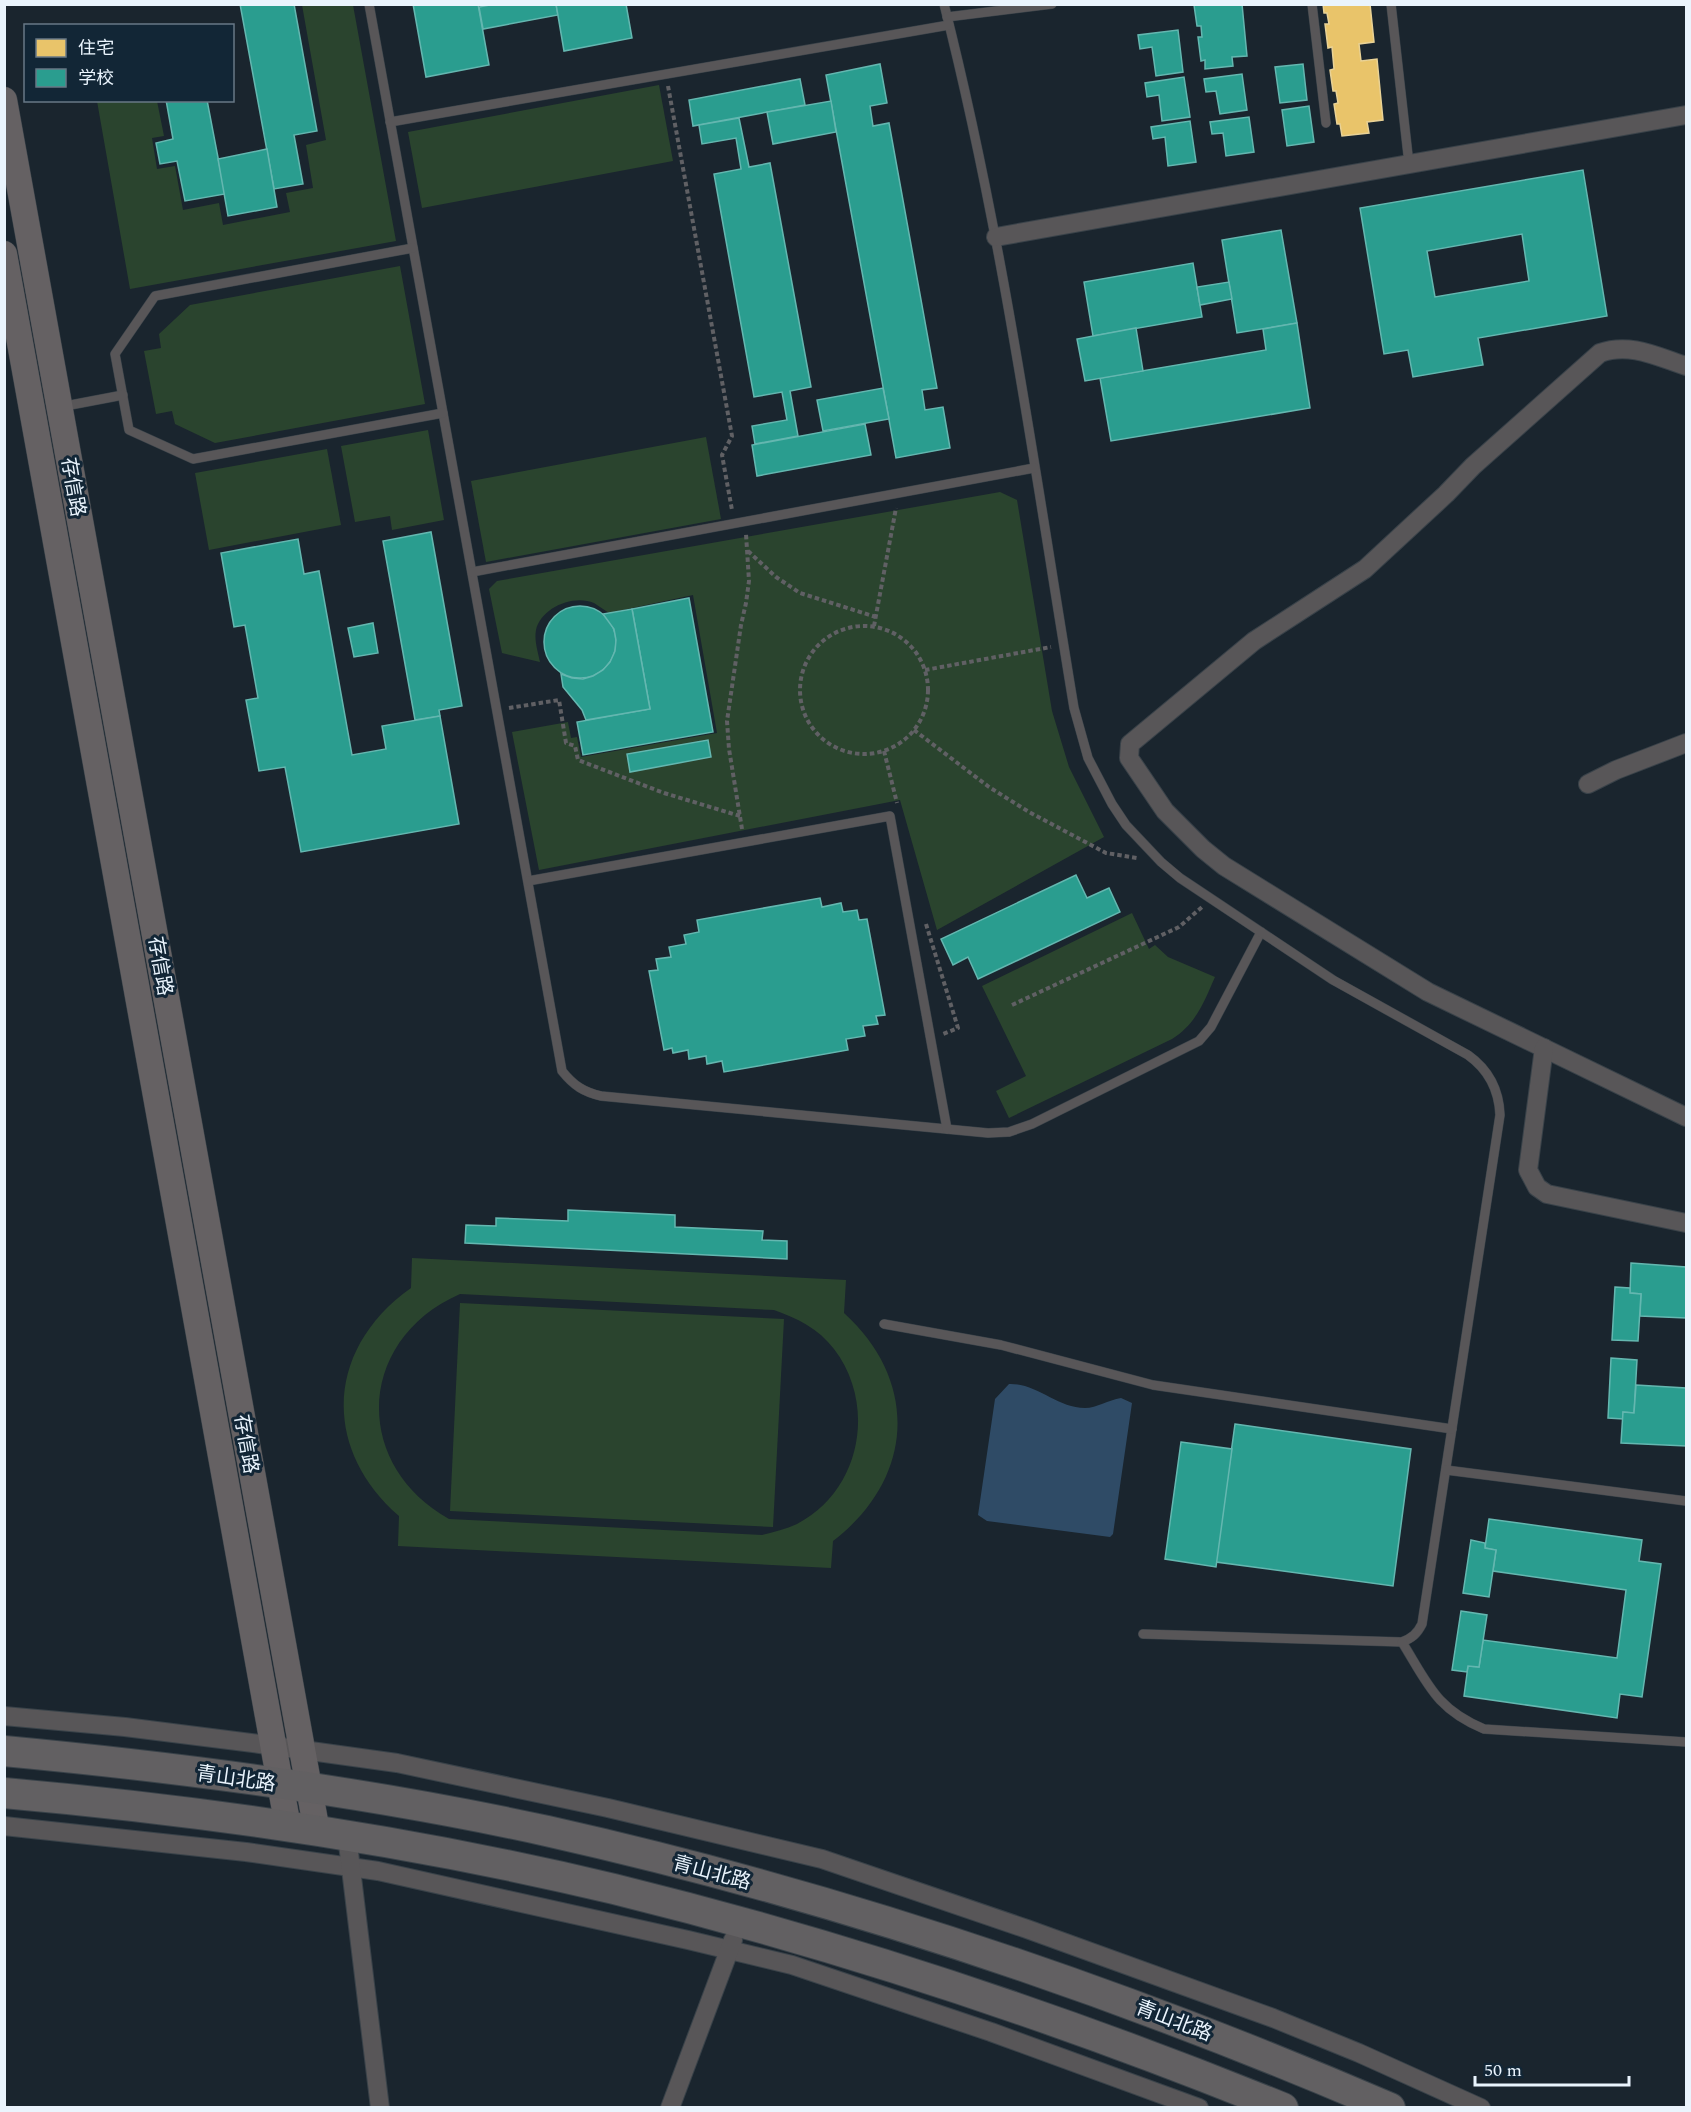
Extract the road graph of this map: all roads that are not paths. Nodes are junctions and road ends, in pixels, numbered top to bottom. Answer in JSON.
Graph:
{"nodes":[{"id":1,"x":369,"y":4,"type":"edge"},
{"id":2,"x":944,"y":4,"type":"edge"},
{"id":3,"x":1052,"y":4,"type":"edge"},
{"id":4,"x":1312,"y":4,"type":"edge"},
{"id":5,"x":1391,"y":4,"type":"edge"},
{"id":6,"x":948,"y":21,"type":"junction"},
{"id":7,"x":4,"y":100,"type":"edge"},
{"id":8,"x":1686,"y":115,"type":"edge"},
{"id":9,"x":390,"y":122,"type":"junction"},
{"id":10,"x":1326,"y":123,"type":"dead end"},
{"id":11,"x":1409,"y":164,"type":"junction"},
{"id":12,"x":996,"y":237,"type":"junction"},
{"id":13,"x":413,"y":248,"type":"junction"},
{"id":14,"x":4,"y":254,"type":"edge"},
{"id":15,"x":1686,"y":366,"type":"edge"},
{"id":16,"x":123,"y":395,"type":"junction"},
{"id":17,"x":60,"y":407,"type":"junction"},
{"id":18,"x":443,"y":413,"type":"junction"},
{"id":19,"x":1034,"y":468,"type":"junction"},
{"id":20,"x":472,"y":572,"type":"junction"},
{"id":21,"x":1686,"y":743,"type":"edge"},
{"id":22,"x":1588,"y":784,"type":"dead end"},
{"id":23,"x":528,"y":880,"type":"junction"},
{"id":24,"x":1261,"y":932,"type":"junction"},
{"id":25,"x":1544,"y":1048,"type":"junction"},
{"id":26,"x":1686,"y":1117,"type":"edge"},
{"id":27,"x":947,"y":1129,"type":"junction"},
{"id":28,"x":1686,"y":1223,"type":"edge"},
{"id":29,"x":884,"y":1324,"type":"dead end"},
{"id":30,"x":1452,"y":1429,"type":"junction"},
{"id":31,"x":1446,"y":1470,"type":"junction"},
{"id":32,"x":1686,"y":1501,"type":"edge"},
{"id":33,"x":1143,"y":1634,"type":"dead end"},
{"id":34,"x":1402,"y":1642,"type":"junction"},
{"id":35,"x":4,"y":1716,"type":"edge"},
{"id":36,"x":1686,"y":1742,"type":"edge"},
{"id":37,"x":273,"y":1746,"type":"junction"},
{"id":38,"x":303,"y":1750,"type":"junction"},
{"id":39,"x":4,"y":1751,"type":"edge"},
{"id":40,"x":295,"y":1786,"type":"junction"},
{"id":41,"x":4,"y":1793,"type":"edge"},
{"id":42,"x":4,"y":1826,"type":"edge"},
{"id":43,"x":303,"y":1829,"type":"junction"},
{"id":44,"x":347,"y":1836,"type":"junction"},
{"id":45,"x":351,"y":1867,"type":"junction"},
{"id":46,"x":740,"y":1922,"type":"junction"},
{"id":47,"x":729,"y":1950,"type":"junction"},
{"id":48,"x":380,"y":2108,"type":"edge"},
{"id":49,"x":670,"y":2108,"type":"edge"},
{"id":50,"x":1199,"y":2108,"type":"edge"},
{"id":51,"x":1283,"y":2108,"type":"edge"},
{"id":52,"x":1390,"y":2108,"type":"edge"},
{"id":53,"x":1481,"y":2108,"type":"edge"}],
"edges":[{"from":1,"to":9,"type":"lane"},
{"from":2,"to":6,"type":"lane"},
{"from":3,"to":6,"type":"lane"},
{"from":4,"to":10,"type":"lane"},
{"from":5,"to":11,"type":"lane"},
{"from":6,"to":9,"type":"lane"},
{"from":6,"to":12,"type":"lane"},
{"from":7,"to":17,"type":"street","name":"存信路"},
{"from":8,"to":11,"type":"street"},
{"from":9,"to":13,"type":"lane"},
{"from":11,"to":12,"type":"street"},
{"from":12,"to":19,"type":"lane"},
{"from":13,"to":16,"type":"lane"},
{"from":13,"to":18,"type":"lane"},
{"from":14,"to":37,"type":"street","name":"存信路"},
{"from":15,"to":25,"type":"street"},
{"from":16,"to":17,"type":"lane"},
{"from":16,"to":18,"type":"lane"},
{"from":17,"to":38,"type":"street","name":"存信路"},
{"from":18,"to":20,"type":"lane"},
{"from":19,"to":20,"type":"lane"},
{"from":19,"to":24,"type":"lane"},
{"from":20,"to":23,"type":"lane"},
{"from":21,"to":22,"type":"street"},
{"from":23,"to":27,"type":"lane"},
{"from":23,"to":27,"type":"lane"},
{"from":24,"to":27,"type":"lane"},
{"from":24,"to":30,"type":"lane"},
{"from":25,"to":26,"type":"street"},
{"from":25,"to":28,"type":"street"},
{"from":29,"to":30,"type":"lane"},
{"from":30,"to":31,"type":"lane"},
{"from":31,"to":32,"type":"lane"},
{"from":31,"to":34,"type":"lane"},
{"from":33,"to":34,"type":"lane"},
{"from":34,"to":36,"type":"lane"},
{"from":35,"to":37,"type":"street"},
{"from":37,"to":38,"type":"street"},
{"from":37,"to":40,"type":"street","name":"存信路"},
{"from":38,"to":40,"type":"street","name":"存信路"},
{"from":38,"to":53,"type":"street"},
{"from":39,"to":40,"type":"main road","name":"青山北路"},
{"from":40,"to":43,"type":"street","name":"存信路"},
{"from":40,"to":52,"type":"main road","name":"青山北路"},
{"from":41,"to":43,"type":"main road","name":"青山北路"},
{"from":42,"to":45,"type":"street"},
{"from":43,"to":44,"type":"main road","name":"青山北路"},
{"from":44,"to":45,"type":"street"},
{"from":44,"to":46,"type":"main road","name":"青山北路"},
{"from":45,"to":47,"type":"street"},
{"from":45,"to":48,"type":"street"},
{"from":46,"to":47,"type":"street"},
{"from":46,"to":51,"type":"main road","name":"青山北路"},
{"from":47,"to":49,"type":"street"},
{"from":47,"to":50,"type":"street"}]}
